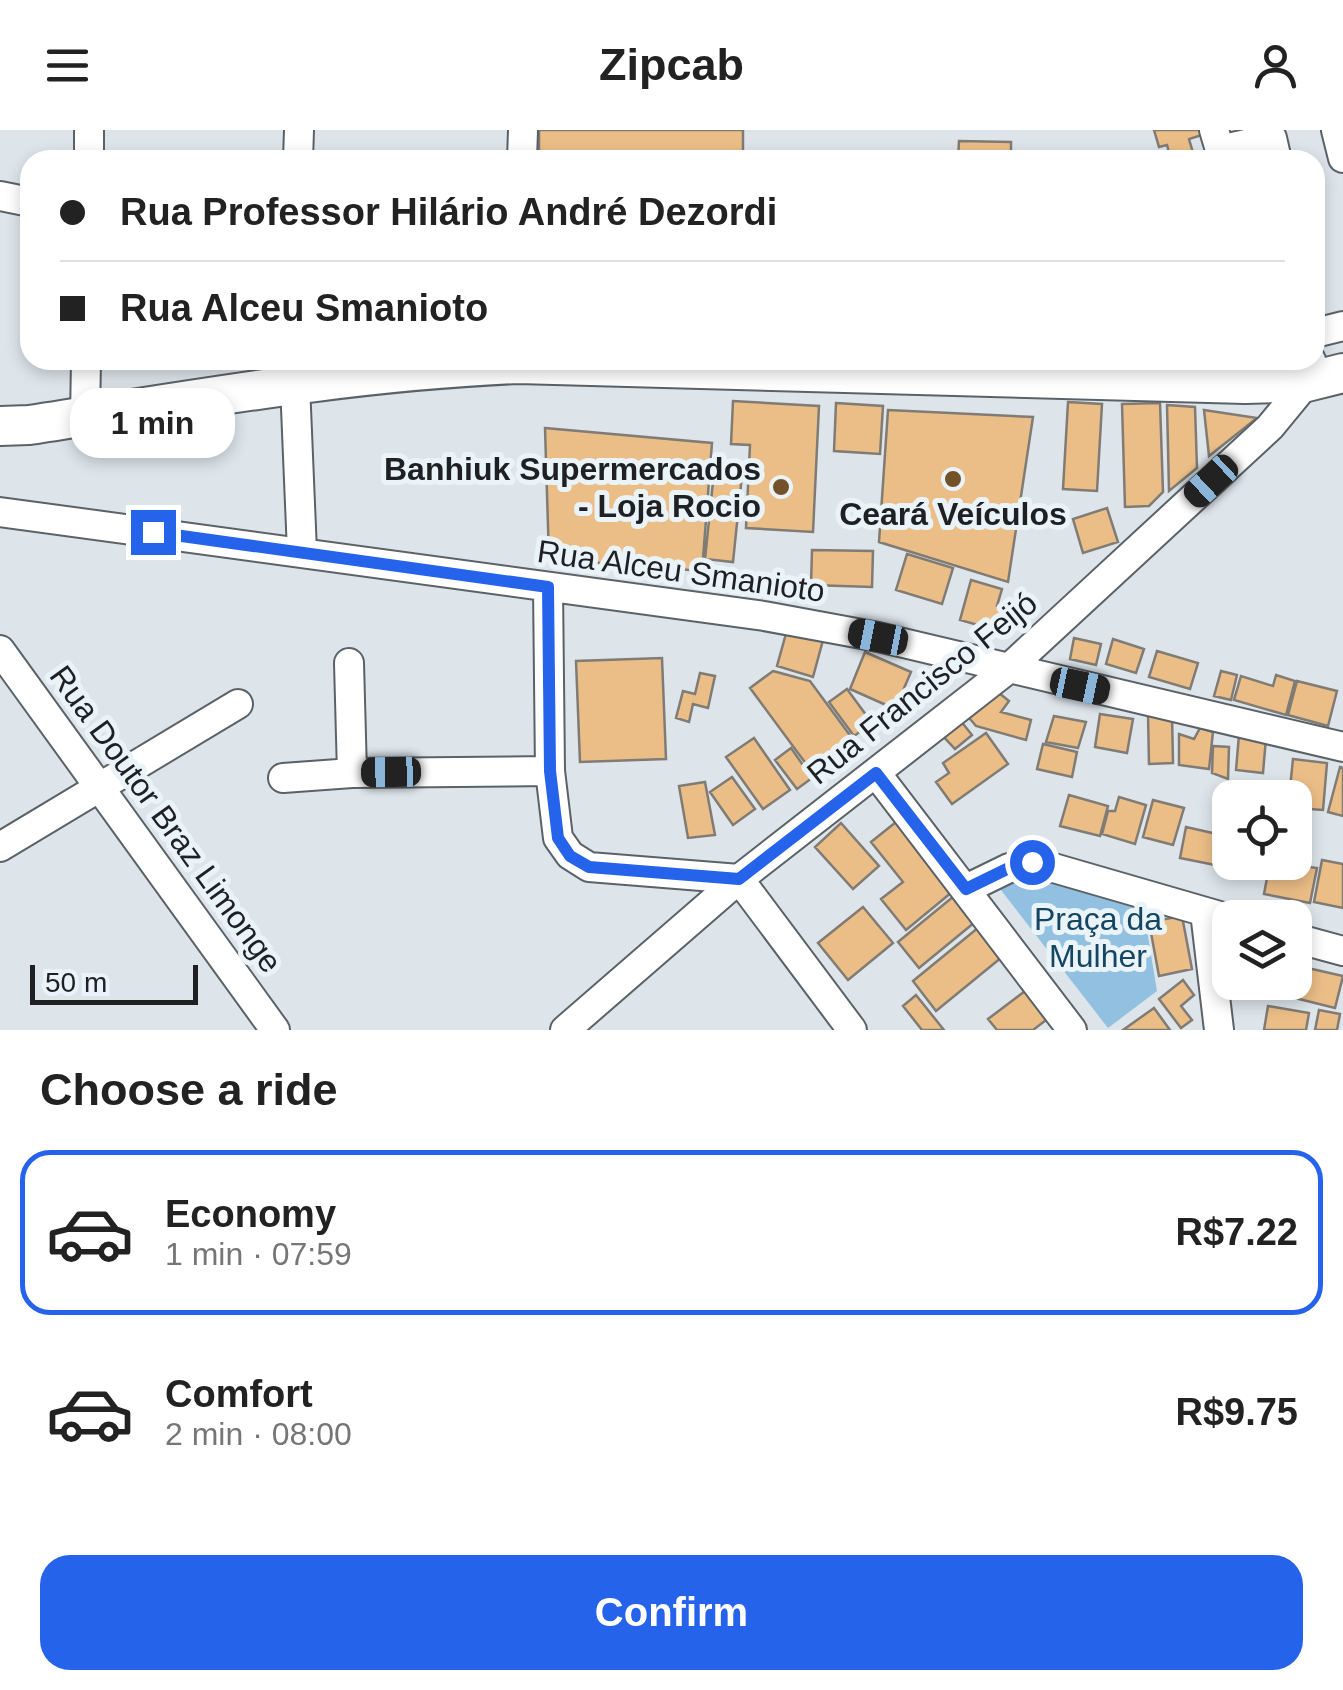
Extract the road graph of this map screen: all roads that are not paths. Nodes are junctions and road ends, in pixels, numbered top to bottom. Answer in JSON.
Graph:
{"nodes":[{"id":1,"x":1336,"y":130,"type":"edge"},
{"id":2,"x":1219,"y":147,"type":"edge"},
{"id":3,"x":1275,"y":150,"type":"edge"},
{"id":4,"x":1343,"y":158,"type":"edge"},
{"id":5,"x":86,"y":370,"type":"edge"},
{"id":6,"x":354,"y":370,"type":"edge"},
{"id":7,"x":1115,"y":370,"type":"edge"},
{"id":8,"x":294,"y":372,"type":"edge"},
{"id":9,"x":1264,"y":372,"type":"edge"},
{"id":10,"x":1320,"y":372,"type":"edge"},
{"id":11,"x":86,"y":417,"type":"junction"},
{"id":12,"x":0,"y":426,"type":"edge"},
{"id":13,"x":0,"y":512,"type":"edge"},
{"id":14,"x":302,"y":552,"type":"junction"},
{"id":15,"x":548,"y":587,"type":"junction"},
{"id":16,"x":0,"y":650,"type":"edge"},
{"id":17,"x":349,"y":663,"type":"dead end"},
{"id":18,"x":1007,"y":670,"type":"junction"},
{"id":19,"x":238,"y":704,"type":"dead end"},
{"id":20,"x":1343,"y":747,"type":"edge"},
{"id":21,"x":550,"y":771,"type":"junction"},
{"id":22,"x":352,"y":773,"type":"junction"},
{"id":23,"x":876,"y":773,"type":"junction"},
{"id":24,"x":283,"y":778,"type":"dead end"},
{"id":25,"x":102,"y":788,"type":"junction"},
{"id":26,"x":0,"y":847,"type":"edge"},
{"id":27,"x":739,"y":879,"type":"junction"},
{"id":28,"x":966,"y":889,"type":"junction"},
{"id":29,"x":1212,"y":915,"type":"edge"},
{"id":30,"x":1312,"y":943,"type":"edge"},
{"id":31,"x":1343,"y":951,"type":"edge"},
{"id":32,"x":1218,"y":1000,"type":"edge"},
{"id":33,"x":274,"y":1030,"type":"edge"},
{"id":34,"x":565,"y":1030,"type":"edge"},
{"id":35,"x":852,"y":1030,"type":"edge"},
{"id":36,"x":1072,"y":1030,"type":"edge"},
{"id":37,"x":1219,"y":1030,"type":"edge"}],
"edges":[{"from":1,"to":4,"type":"street"},
{"from":2,"to":3,"type":"street"},
{"from":5,"to":11,"type":"street"},
{"from":6,"to":8,"type":"main road"},
{"from":7,"to":9,"type":"main road"},
{"from":8,"to":11,"type":"main road"},
{"from":8,"to":14,"type":"street"},
{"from":9,"to":10,"type":"main road"},
{"from":10,"to":18,"type":"street","name":"Rua Francisco Feijó"},
{"from":11,"to":12,"type":"main road"},
{"from":13,"to":14,"type":"street","name":"Rua Alceu Smanioto"},
{"from":14,"to":15,"type":"street","name":"Rua Alceu Smanioto"},
{"from":15,"to":18,"type":"street","name":"Rua Alceu Smanioto"},
{"from":15,"to":21,"type":"street"},
{"from":16,"to":25,"type":"street","name":"Rua Doutor Braz Limonge"},
{"from":17,"to":22,"type":"street"},
{"from":18,"to":20,"type":"street","name":"Rua Alceu Smanioto"},
{"from":18,"to":23,"type":"street","name":"Rua Francisco Feijó"},
{"from":19,"to":25,"type":"street"},
{"from":21,"to":22,"type":"street"},
{"from":21,"to":27,"type":"street"},
{"from":22,"to":24,"type":"street"},
{"from":23,"to":27,"type":"street","name":"Rua Francisco Feijó"},
{"from":23,"to":28,"type":"street"},
{"from":25,"to":26,"type":"street"},
{"from":25,"to":33,"type":"street","name":"Rua Doutor Braz Limonge"},
{"from":27,"to":34,"type":"street","name":"Rua Francisco Feijó"},
{"from":27,"to":35,"type":"street"},
{"from":28,"to":29,"type":"street"},
{"from":28,"to":36,"type":"street"},
{"from":30,"to":31,"type":"street"},
{"from":32,"to":37,"type":"street"}]}
